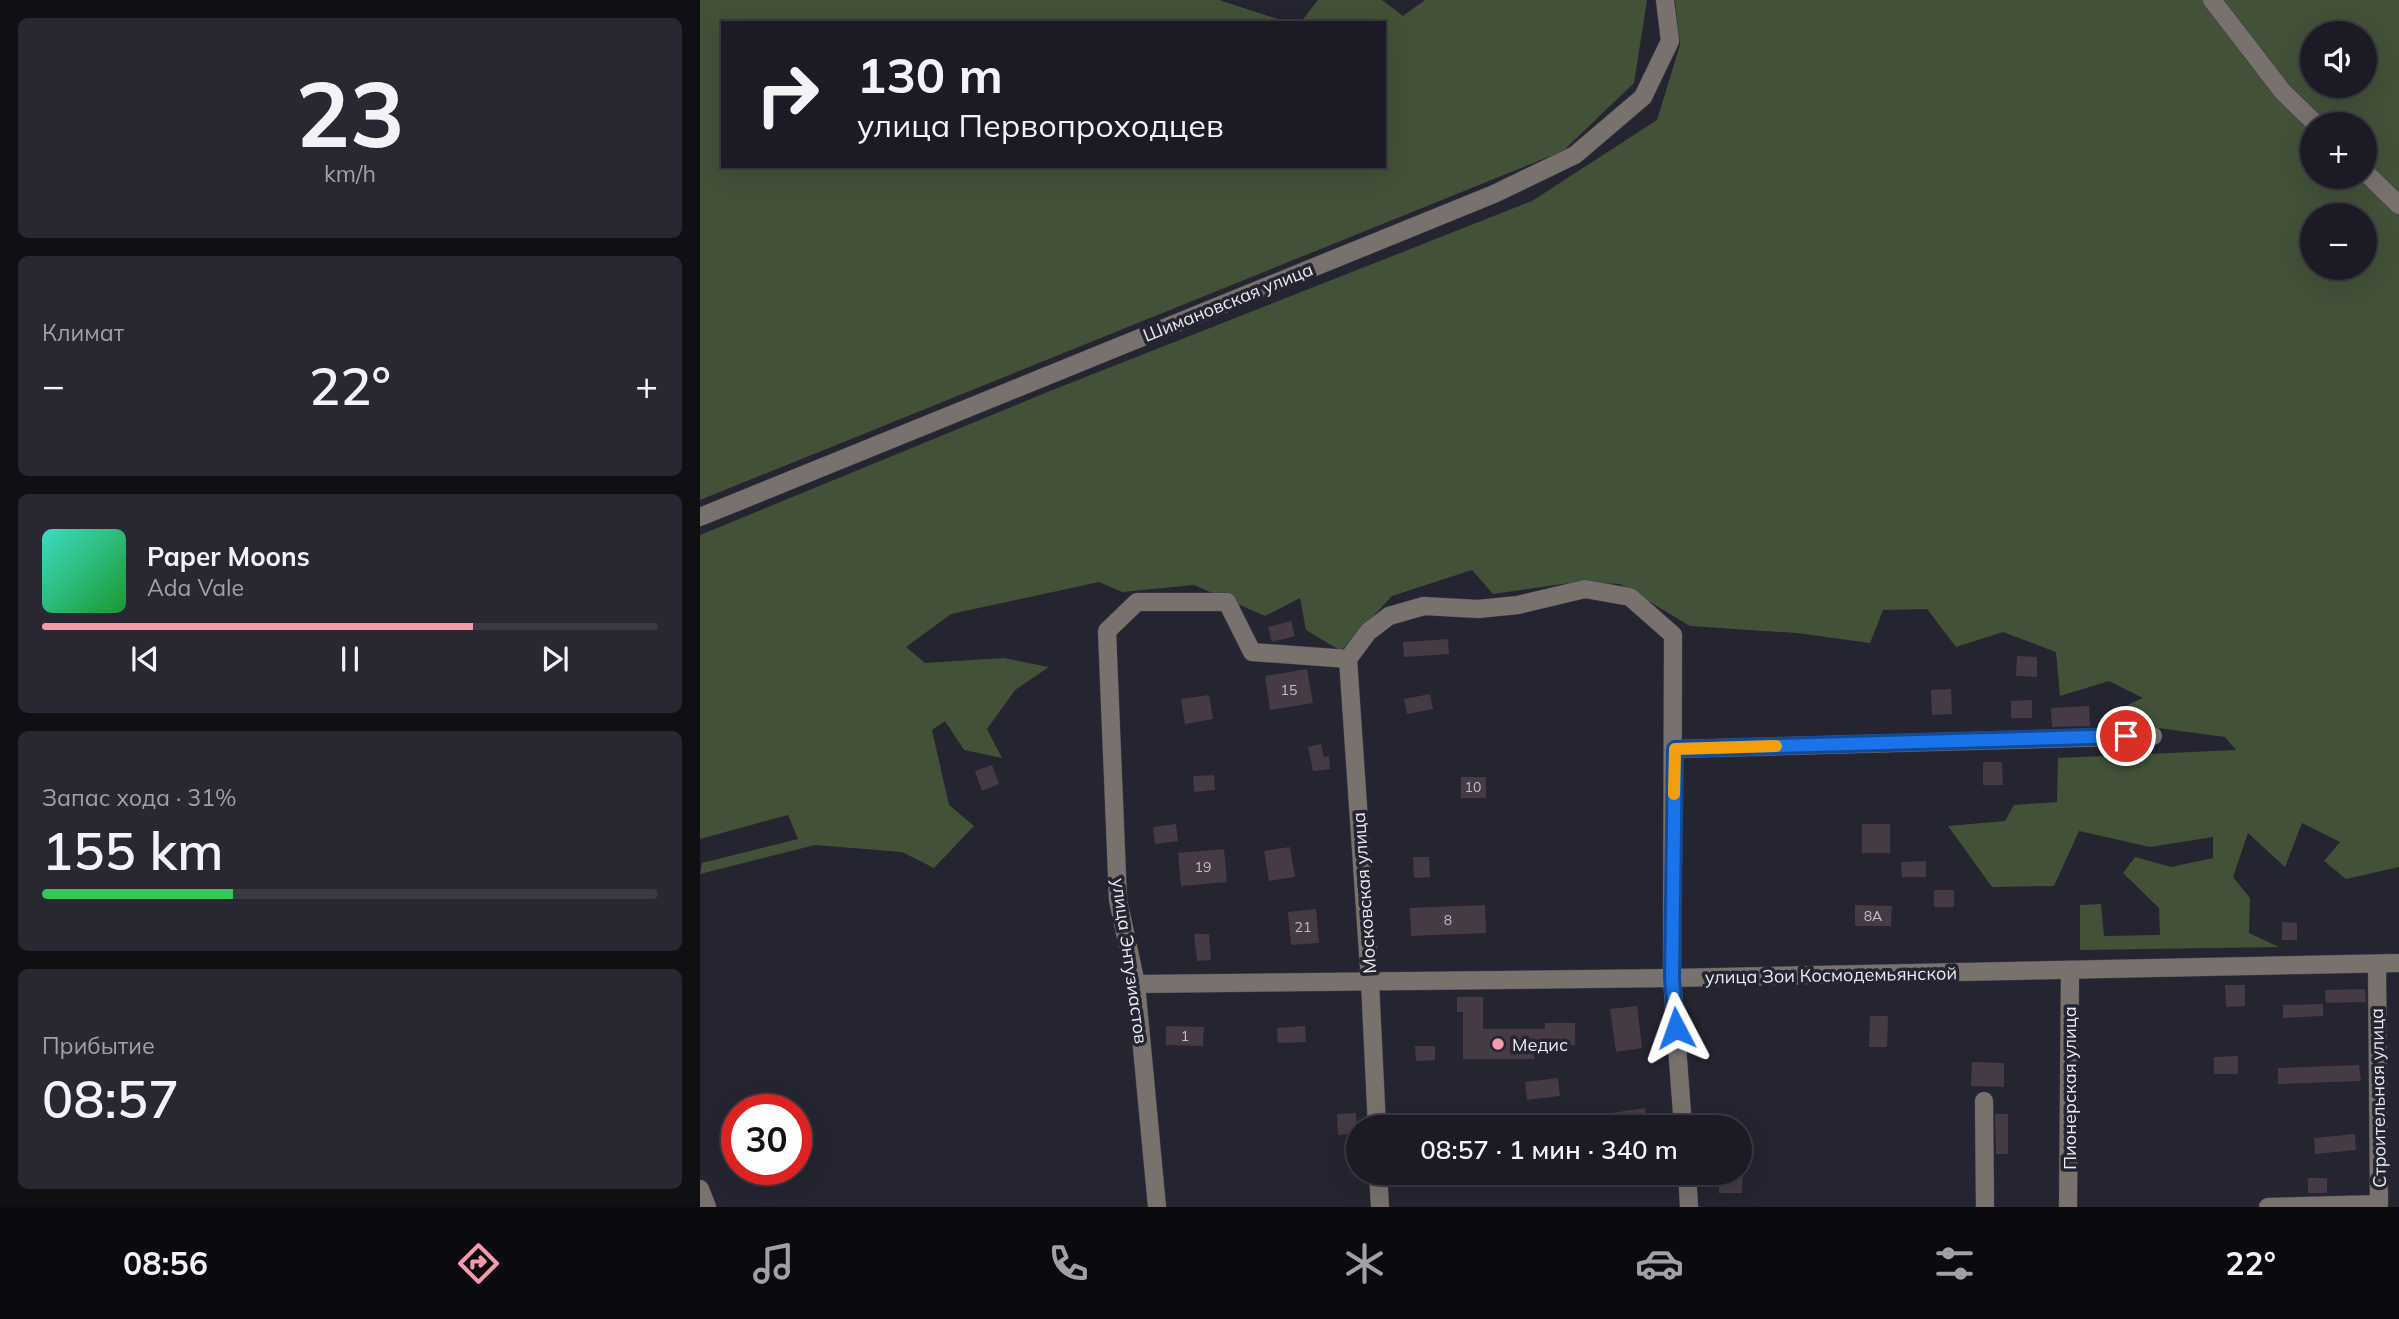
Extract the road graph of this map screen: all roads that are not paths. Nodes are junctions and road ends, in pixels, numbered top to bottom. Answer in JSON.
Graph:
{"nodes":[{"id":1,"x":1665,"y":0,"type":"edge"},
{"id":2,"x":2217,"y":3,"type":"edge"},
{"id":3,"x":2304,"y":112,"type":"edge"},
{"id":4,"x":2377,"y":184,"type":"edge"},
{"id":5,"x":2399,"y":205,"type":"edge"},
{"id":6,"x":700,"y":517,"type":"edge"},
{"id":7,"x":1348,"y":659,"type":"junction"},
{"id":8,"x":2153,"y":736,"type":"dead end"},
{"id":9,"x":1675,"y":749,"type":"junction"},
{"id":10,"x":2399,"y":963,"type":"edge"},
{"id":11,"x":2377,"y":964,"type":"junction"},
{"id":12,"x":2070,"y":970,"type":"junction"},
{"id":13,"x":1672,"y":978,"type":"junction"},
{"id":14,"x":1370,"y":982,"type":"junction"},
{"id":15,"x":1136,"y":984,"type":"junction"},
{"id":16,"x":1984,"y":1101,"type":"dead end"},
{"id":17,"x":1376,"y":1115,"type":"edge"},
{"id":18,"x":1682,"y":1115,"type":"edge"},
{"id":19,"x":1379,"y":1185,"type":"edge"},
{"id":20,"x":1688,"y":1185,"type":"edge"},
{"id":21,"x":1157,"y":1207,"type":"edge"},
{"id":22,"x":1380,"y":1207,"type":"edge"},
{"id":23,"x":1689,"y":1207,"type":"edge"},
{"id":24,"x":1985,"y":1207,"type":"edge"},
{"id":25,"x":2068,"y":1207,"type":"edge"},
{"id":26,"x":2268,"y":1207,"type":"edge"}],
"edges":[{"from":1,"to":6,"type":"street","name":"Шимановская улица"},
{"from":2,"to":3,"type":"street"},
{"from":4,"to":5,"type":"street"},
{"from":7,"to":9,"type":"street"},
{"from":7,"to":14,"type":"street","name":"Московская улица"},
{"from":7,"to":15,"type":"street","name":"улица Энтузиастов"},
{"from":8,"to":9,"type":"street"},
{"from":9,"to":13,"type":"street"},
{"from":10,"to":11,"type":"street","name":"улица Зои Космодемьянской"},
{"from":11,"to":12,"type":"street","name":"улица Зои Космодемьянской"},
{"from":11,"to":26,"type":"street","name":"Строительная улица"},
{"from":12,"to":13,"type":"street","name":"улица Зои Космодемьянской"},
{"from":12,"to":25,"type":"street","name":"Пионерская улица"},
{"from":13,"to":14,"type":"street","name":"улица Зои Космодемьянской"},
{"from":13,"to":18,"type":"street"},
{"from":14,"to":15,"type":"street","name":"улица Зои Космодемьянской"},
{"from":14,"to":17,"type":"street","name":"Московская улица"},
{"from":15,"to":21,"type":"street","name":"улица Энтузиастов"},
{"from":16,"to":24,"type":"street"},
{"from":19,"to":22,"type":"street"},
{"from":20,"to":23,"type":"street"}]}
